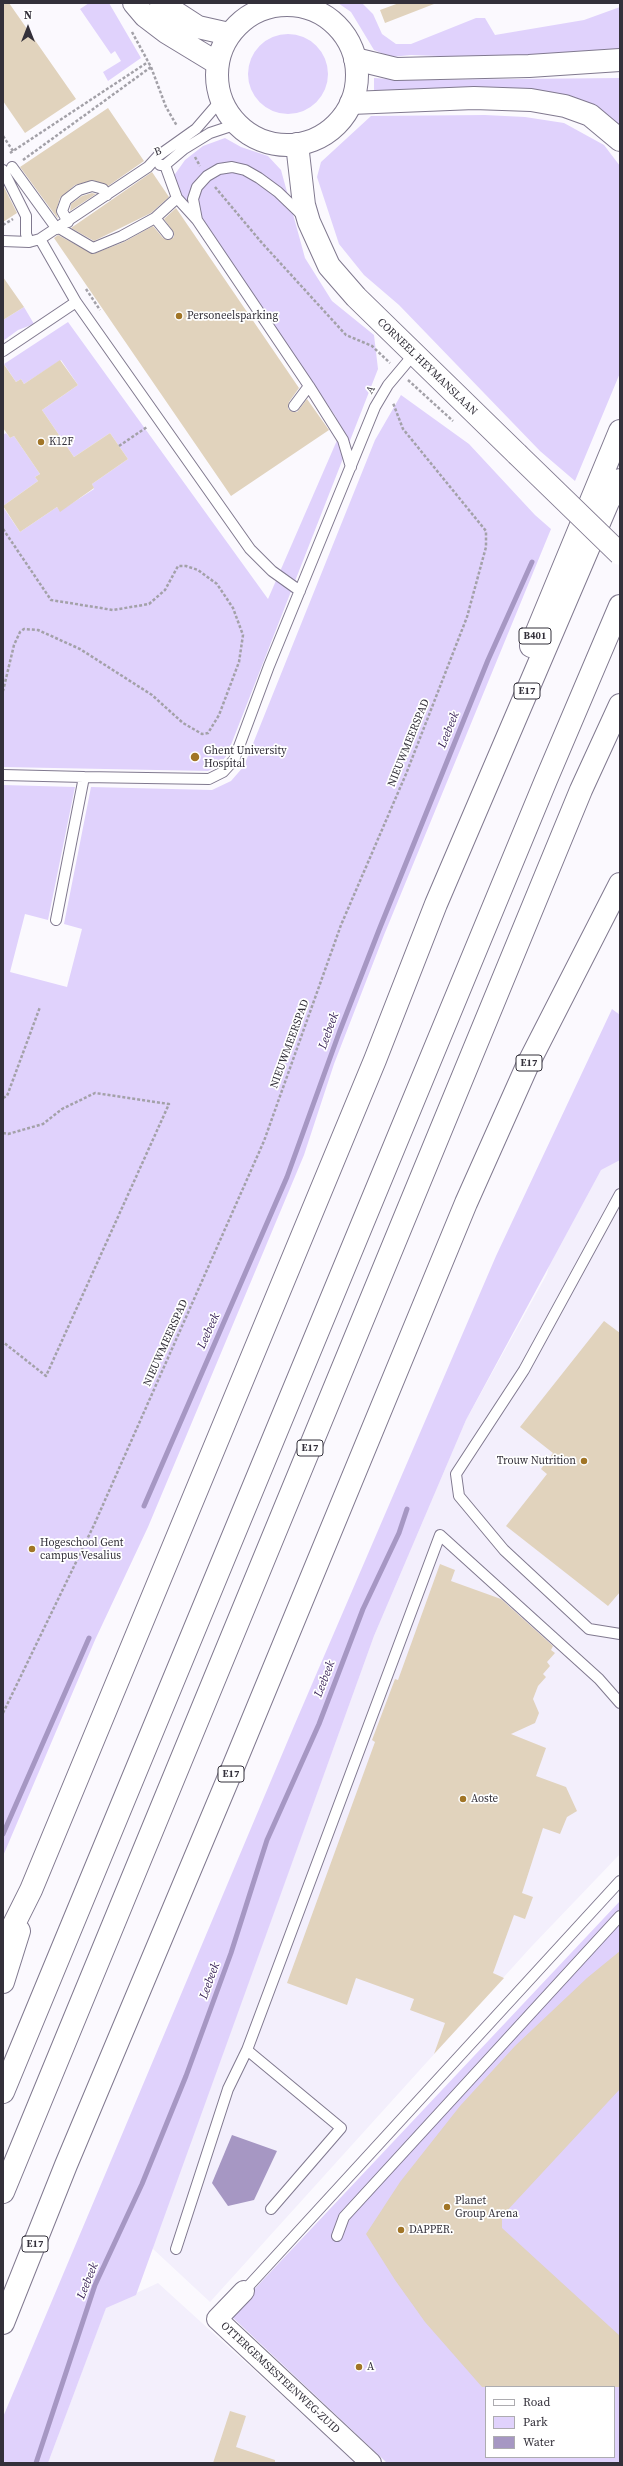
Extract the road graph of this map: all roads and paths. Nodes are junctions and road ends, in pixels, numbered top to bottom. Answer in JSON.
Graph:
{"nodes":[{"id":1,"x":134,"y":3,"type":"edge"},
{"id":2,"x":161,"y":3,"type":"edge"},
{"id":3,"x":288,"y":4,"type":"edge"},
{"id":4,"x":131,"y":29,"type":"dead end"},
{"id":5,"x":229,"y":34,"type":"junction"},
{"id":6,"x":355,"y":59,"type":"junction"},
{"id":7,"x":620,"y":60,"type":"edge"},
{"id":8,"x":148,"y":62,"type":"junction"},
{"id":9,"x":217,"y":63,"type":"junction"},
{"id":10,"x":151,"y":67,"type":"junction"},
{"id":11,"x":221,"y":100,"type":"junction"},
{"id":12,"x":351,"y":103,"type":"junction"},
{"id":13,"x":237,"y":124,"type":"junction"},
{"id":14,"x":3,"y":136,"type":"edge"},
{"id":15,"x":620,"y":140,"type":"edge"},
{"id":16,"x":186,"y":143,"type":"junction"},
{"id":17,"x":297,"y":144,"type":"junction"},
{"id":18,"x":13,"y":151,"type":"junction"},
{"id":19,"x":8,"y":155,"type":"dead end"},
{"id":20,"x":165,"y":165,"type":"junction"},
{"id":21,"x":148,"y":167,"type":"junction"},
{"id":22,"x":8,"y":168,"type":"edge"},
{"id":23,"x":206,"y":176,"type":"junction"},
{"id":24,"x":107,"y":195,"type":"junction"},
{"id":25,"x":177,"y":198,"type":"junction"},
{"id":26,"x":155,"y":218,"type":"junction"},
{"id":27,"x":197,"y":220,"type":"junction"},
{"id":28,"x":68,"y":222,"type":"junction"},
{"id":29,"x":308,"y":222,"type":"junction"},
{"id":30,"x":58,"y":229,"type":"junction"},
{"id":31,"x":168,"y":234,"type":"dead end"},
{"id":32,"x":40,"y":239,"type":"junction"},
{"id":33,"x":3,"y":241,"type":"edge"},
{"id":34,"x":29,"y":242,"type":"junction"},
{"id":35,"x":76,"y":302,"type":"junction"},
{"id":36,"x":3,"y":352,"type":"edge"},
{"id":37,"x":414,"y":354,"type":"junction"},
{"id":38,"x":399,"y":372,"type":"junction"},
{"id":39,"x":388,"y":385,"type":"junction"},
{"id":40,"x":309,"y":386,"type":"junction"},
{"id":41,"x":294,"y":406,"type":"dead end"},
{"id":42,"x":620,"y":420,"type":"edge"},
{"id":43,"x":457,"y":423,"type":"dead end"},
{"id":44,"x":620,"y":431,"type":"edge"},
{"id":45,"x":351,"y":467,"type":"junction"},
{"id":46,"x":609,"y":481,"type":"edge"},
{"id":47,"x":3,"y":529,"type":"edge"},
{"id":48,"x":620,"y":554,"type":"edge"},
{"id":49,"x":300,"y":591,"type":"junction"},
{"id":50,"x":620,"y":606,"type":"edge"},
{"id":51,"x":3,"y":691,"type":"edge"},
{"id":52,"x":620,"y":705,"type":"edge"},
{"id":53,"x":3,"y":775,"type":"edge"},
{"id":54,"x":84,"y":777,"type":"junction"},
{"id":55,"x":620,"y":884,"type":"edge"},
{"id":56,"x":620,"y":896,"type":"edge"},
{"id":57,"x":56,"y":920,"type":"dead end"},
{"id":58,"x":597,"y":926,"type":"junction"},
{"id":59,"x":40,"y":1007,"type":"dead end"},
{"id":60,"x":3,"y":1098,"type":"edge"},
{"id":61,"x":3,"y":1133,"type":"edge"},
{"id":62,"x":620,"y":1194,"type":"edge"},
{"id":63,"x":3,"y":1342,"type":"edge"},
{"id":64,"x":620,"y":1634,"type":"edge"},
{"id":65,"x":620,"y":1703,"type":"edge"},
{"id":66,"x":3,"y":1713,"type":"edge"},
{"id":67,"x":620,"y":1881,"type":"edge"},
{"id":68,"x":31,"y":1890,"type":"junction"},
{"id":69,"x":620,"y":1916,"type":"edge"},
{"id":70,"x":3,"y":1946,"type":"edge"},
{"id":71,"x":3,"y":1982,"type":"edge"},
{"id":72,"x":247,"y":2050,"type":"junction"},
{"id":73,"x":3,"y":2092,"type":"edge"},
{"id":74,"x":66,"y":2165,"type":"junction"},
{"id":75,"x":3,"y":2192,"type":"edge"},
{"id":76,"x":271,"y":2209,"type":"dead end"},
{"id":77,"x":338,"y":2236,"type":"dead end"},
{"id":78,"x":176,"y":2249,"type":"dead end"},
{"id":79,"x":3,"y":2288,"type":"edge"},
{"id":80,"x":244,"y":2291,"type":"joint"},
{"id":81,"x":3,"y":2323,"type":"edge"},
{"id":82,"x":371,"y":2463,"type":"edge"}],
"edges":[{"from":1,"to":9,"type":"main road"},
{"from":2,"to":5,"type":"main road"},
{"from":3,"to":5,"type":"main road"},
{"from":3,"to":6,"type":"main road"},
{"from":4,"to":8,"type":"path"},
{"from":5,"to":9,"type":"main road"},
{"from":6,"to":7,"type":"main road"},
{"from":6,"to":12,"type":"main road"},
{"from":8,"to":10,"type":"path"},
{"from":8,"to":18,"type":"path"},
{"from":9,"to":11,"type":"main road"},
{"from":10,"to":16,"type":"path"},
{"from":10,"to":22,"type":"path"},
{"from":11,"to":13,"type":"main road"},
{"from":11,"to":16,"type":"lane"},
{"from":12,"to":15,"type":"main road"},
{"from":12,"to":17,"type":"main road"},
{"from":13,"to":16,"type":"lane"},
{"from":13,"to":17,"type":"main road"},
{"from":14,"to":18,"type":"path"},
{"from":16,"to":20,"type":"lane","name":"B"},
{"from":16,"to":21,"type":"lane"},
{"from":16,"to":23,"type":"path"},
{"from":17,"to":29,"type":"main road","name":"CORNEEL HEYMANSLAAN"},
{"from":18,"to":19,"type":"path"},
{"from":20,"to":21,"type":"lane","name":"B"},
{"from":20,"to":25,"type":"lane"},
{"from":21,"to":24,"type":"lane"},
{"from":22,"to":30,"type":"lane"},
{"from":22,"to":34,"type":"lane"},
{"from":23,"to":27,"type":"lane"},
{"from":23,"to":29,"type":"lane"},
{"from":23,"to":38,"type":"path"},
{"from":24,"to":28,"type":"lane"},
{"from":24,"to":28,"type":"lane"},
{"from":25,"to":26,"type":"lane"},
{"from":25,"to":27,"type":"lane"},
{"from":26,"to":30,"type":"lane"},
{"from":26,"to":31,"type":"lane"},
{"from":27,"to":40,"type":"lane"},
{"from":28,"to":30,"type":"lane"},
{"from":29,"to":37,"type":"main road","name":"CORNEEL HEYMANSLAAN"},
{"from":30,"to":32,"type":"lane"},
{"from":32,"to":34,"type":"lane"},
{"from":32,"to":35,"type":"lane"},
{"from":33,"to":34,"type":"lane"},
{"from":35,"to":36,"type":"lane"},
{"from":35,"to":49,"type":"lane"},
{"from":37,"to":38,"type":"lane","name":"A"},
{"from":37,"to":48,"type":"main road","name":"CORNEEL HEYMANSLAAN","bridge":true},
{"from":38,"to":39,"type":"lane","name":"A"},
{"from":38,"to":43,"type":"path"},
{"from":39,"to":45,"type":"lane","name":"A"},
{"from":39,"to":66,"type":"path","name":"NIEUWMEERSPAD"},
{"from":40,"to":41,"type":"lane"},
{"from":40,"to":45,"type":"lane"},
{"from":42,"to":46,"type":"main road"},
{"from":44,"to":46,"type":"main road"},
{"from":45,"to":49,"type":"lane","name":"A"},
{"from":46,"to":68,"type":"main road","number":"E17"},
{"from":47,"to":51,"type":"path"},
{"from":49,"to":54,"type":"lane","name":"A"},
{"from":50,"to":73,"type":"main road"},
{"from":52,"to":75,"type":"main road","number":"E17"},
{"from":53,"to":54,"type":"lane","name":"A"},
{"from":54,"to":57,"type":"lane"},
{"from":55,"to":58,"type":"main road","number":"E17"},
{"from":56,"to":58,"type":"main road"},
{"from":58,"to":74,"type":"main road","number":"E17"},
{"from":59,"to":60,"type":"path"},
{"from":61,"to":63,"type":"path"},
{"from":62,"to":64,"type":"lane"},
{"from":65,"to":72,"type":"lane"},
{"from":67,"to":80,"type":"lane"},
{"from":68,"to":70,"type":"main road","number":"E17"},
{"from":68,"to":71,"type":"main road","number":"E17"},
{"from":69,"to":77,"type":"lane"},
{"from":72,"to":76,"type":"lane"},
{"from":72,"to":78,"type":"lane"},
{"from":74,"to":79,"type":"main road","number":"E17"},
{"from":74,"to":81,"type":"main road","number":"E17"},
{"from":80,"to":82,"type":"street","name":"OTTERGEMSESTEENWEG-ZUID"}]}
